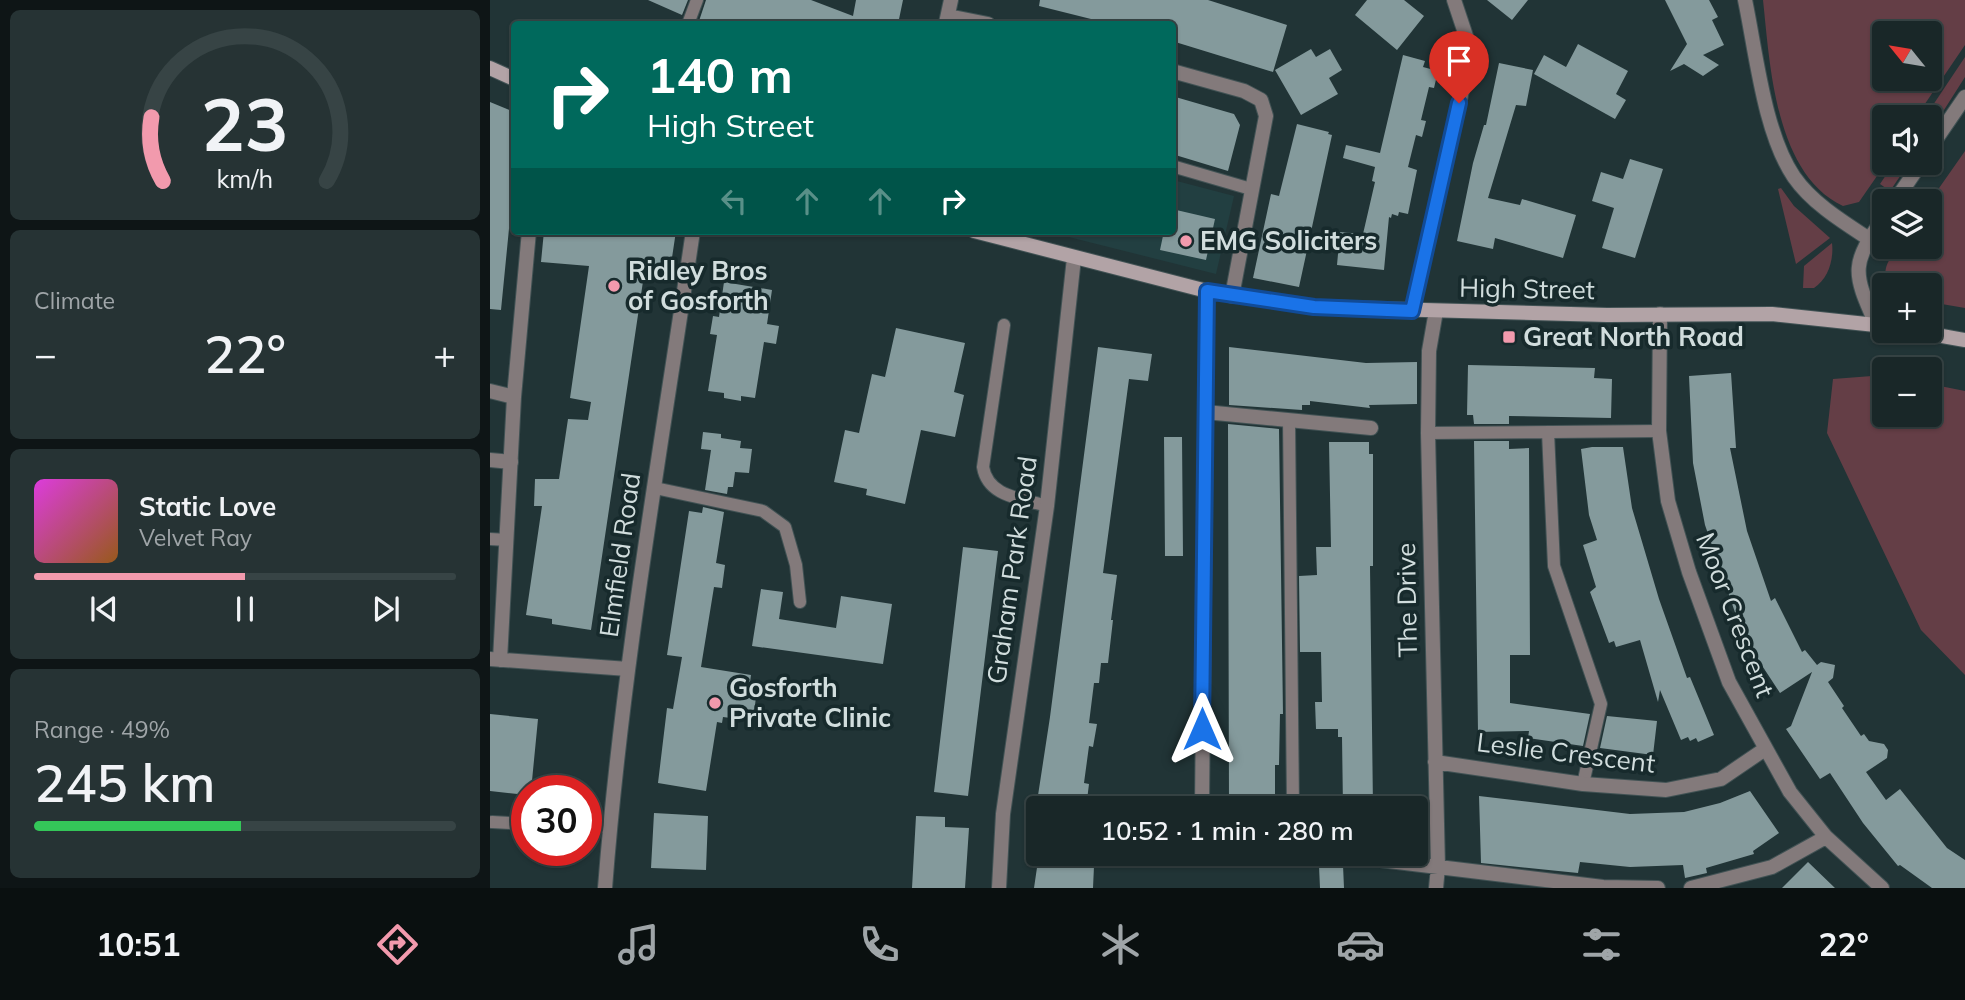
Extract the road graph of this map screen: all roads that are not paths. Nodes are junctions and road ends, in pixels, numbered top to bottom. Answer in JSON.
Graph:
{"nodes":[{"id":1,"x":697,"y":0,"type":"edge"},
{"id":2,"x":951,"y":0,"type":"edge"},
{"id":3,"x":1454,"y":0,"type":"edge"},
{"id":4,"x":1745,"y":0,"type":"edge"},
{"id":5,"x":947,"y":20,"type":"edge"},
{"id":6,"x":689,"y":21,"type":"edge"},
{"id":7,"x":490,"y":68,"type":"edge"},
{"id":8,"x":1176,"y":72,"type":"edge"},
{"id":9,"x":511,"y":78,"type":"edge"},
{"id":10,"x":1965,"y":97,"type":"edge"},
{"id":11,"x":1942,"y":131,"type":"edge"},
{"id":12,"x":1176,"y":167,"type":"edge"},
{"id":13,"x":1251,"y":189,"type":"junction"},
{"id":14,"x":529,"y":235,"type":"edge"},
{"id":15,"x":692,"y":235,"type":"edge"},
{"id":16,"x":989,"y":235,"type":"edge"},
{"id":17,"x":1872,"y":235,"type":"edge"},
{"id":18,"x":1869,"y":239,"type":"junction"},
{"id":19,"x":1074,"y":258,"type":"junction"},
{"id":20,"x":1207,"y":291,"type":"junction"},
{"id":21,"x":1232,"y":296,"type":"junction"},
{"id":22,"x":1872,"y":308,"type":"edge"},
{"id":23,"x":1412,"y":311,"type":"junction"},
{"id":24,"x":1436,"y":311,"type":"junction"},
{"id":25,"x":1660,"y":314,"type":"junction"},
{"id":26,"x":1872,"y":324,"type":"edge"},
{"id":27,"x":1004,"y":326,"type":"dead end"},
{"id":28,"x":1942,"y":336,"type":"edge"},
{"id":29,"x":1965,"y":340,"type":"edge"},
{"id":30,"x":490,"y":391,"type":"edge"},
{"id":31,"x":514,"y":397,"type":"junction"},
{"id":32,"x":1205,"y":412,"type":"junction"},
{"id":33,"x":1289,"y":420,"type":"junction"},
{"id":34,"x":1371,"y":428,"type":"dead end"},
{"id":35,"x":1659,"y":431,"type":"junction"},
{"id":36,"x":1548,"y":432,"type":"junction"},
{"id":37,"x":1428,"y":433,"type":"junction"},
{"id":38,"x":490,"y":460,"type":"edge"},
{"id":39,"x":511,"y":462,"type":"junction"},
{"id":40,"x":655,"y":488,"type":"junction"},
{"id":41,"x":1047,"y":506,"type":"junction"},
{"id":42,"x":490,"y":539,"type":"edge"},
{"id":43,"x":507,"y":540,"type":"junction"},
{"id":44,"x":800,"y":602,"type":"dead end"},
{"id":45,"x":495,"y":659,"type":"edge"},
{"id":46,"x":628,"y":669,"type":"junction"},
{"id":47,"x":1765,"y":749,"type":"junction"},
{"id":48,"x":1436,"y":762,"type":"junction"},
{"id":49,"x":1583,"y":784,"type":"junction"},
{"id":50,"x":1202,"y":796,"type":"edge"},
{"id":51,"x":1293,"y":796,"type":"edge"},
{"id":52,"x":492,"y":822,"type":"dead end"},
{"id":53,"x":511,"y":823,"type":"edge"},
{"id":54,"x":602,"y":827,"type":"edge"},
{"id":55,"x":610,"y":827,"type":"junction"},
{"id":56,"x":1826,"y":837,"type":"junction"},
{"id":57,"x":1428,"y":866,"type":"edge"},
{"id":58,"x":1438,"y":867,"type":"junction"},
{"id":59,"x":605,"y":888,"type":"edge"},
{"id":60,"x":999,"y":888,"type":"edge"},
{"id":61,"x":1436,"y":888,"type":"edge"},
{"id":62,"x":1658,"y":888,"type":"edge"},
{"id":63,"x":1691,"y":888,"type":"edge"},
{"id":64,"x":1882,"y":888,"type":"edge"}],
"edges":[{"from":1,"to":6,"type":"lane"},
{"from":2,"to":5,"type":"street"},
{"from":3,"to":23,"type":"street"},
{"from":4,"to":18,"type":"street"},
{"from":7,"to":9,"type":"main road"},
{"from":8,"to":13,"type":"street"},
{"from":10,"to":11,"type":"street"},
{"from":12,"to":13,"type":"lane"},
{"from":13,"to":21,"type":"street"},
{"from":14,"to":31,"type":"street"},
{"from":15,"to":40,"type":"street","name":"Elmfield Road"},
{"from":16,"to":19,"type":"main road","name":"High Street"},
{"from":17,"to":18,"type":"street"},
{"from":18,"to":22,"type":"street"},
{"from":19,"to":20,"type":"main road","name":"High Street"},
{"from":19,"to":41,"type":"street","name":"Graham Park Road"},
{"from":20,"to":21,"type":"main road","name":"High Street"},
{"from":20,"to":32,"type":"street"},
{"from":21,"to":23,"type":"main road","name":"High Street"},
{"from":23,"to":24,"type":"main road","name":"High Street"},
{"from":24,"to":25,"type":"main road","name":"High Street"},
{"from":24,"to":37,"type":"street","name":"The Drive"},
{"from":25,"to":26,"type":"main road","name":"High Street"},
{"from":25,"to":35,"type":"street","name":"Moor Crescent"},
{"from":27,"to":41,"type":"lane"},
{"from":28,"to":29,"type":"main road"},
{"from":30,"to":31,"type":"street"},
{"from":31,"to":39,"type":"street"},
{"from":32,"to":33,"type":"street"},
{"from":32,"to":50,"type":"street"},
{"from":33,"to":34,"type":"street"},
{"from":33,"to":51,"type":"lane"},
{"from":35,"to":36,"type":"lane"},
{"from":35,"to":47,"type":"street","name":"Moor Crescent"},
{"from":36,"to":37,"type":"lane"},
{"from":36,"to":49,"type":"lane"},
{"from":37,"to":48,"type":"street","name":"The Drive"},
{"from":38,"to":39,"type":"street"},
{"from":39,"to":43,"type":"street"},
{"from":40,"to":44,"type":"lane"},
{"from":40,"to":46,"type":"street","name":"Elmfield Road"},
{"from":41,"to":60,"type":"street","name":"Graham Park Road"},
{"from":42,"to":43,"type":"lane"},
{"from":43,"to":45,"type":"street"},
{"from":45,"to":46,"type":"street"},
{"from":46,"to":55,"type":"street","name":"Elmfield Road"},
{"from":47,"to":49,"type":"street","name":"Leslie Crescent"},
{"from":47,"to":56,"type":"street","name":"Moor Crescent"},
{"from":48,"to":49,"type":"street","name":"Leslie Crescent"},
{"from":48,"to":58,"type":"street","name":"The Drive"},
{"from":52,"to":53,"type":"lane"},
{"from":54,"to":55,"type":"lane"},
{"from":55,"to":59,"type":"street","name":"Elmfield Road"},
{"from":56,"to":63,"type":"street"},
{"from":56,"to":64,"type":"street","name":"Moor Crescent"},
{"from":57,"to":58,"type":"street"},
{"from":58,"to":61,"type":"street","name":"The Drive"},
{"from":58,"to":62,"type":"street"}]}
